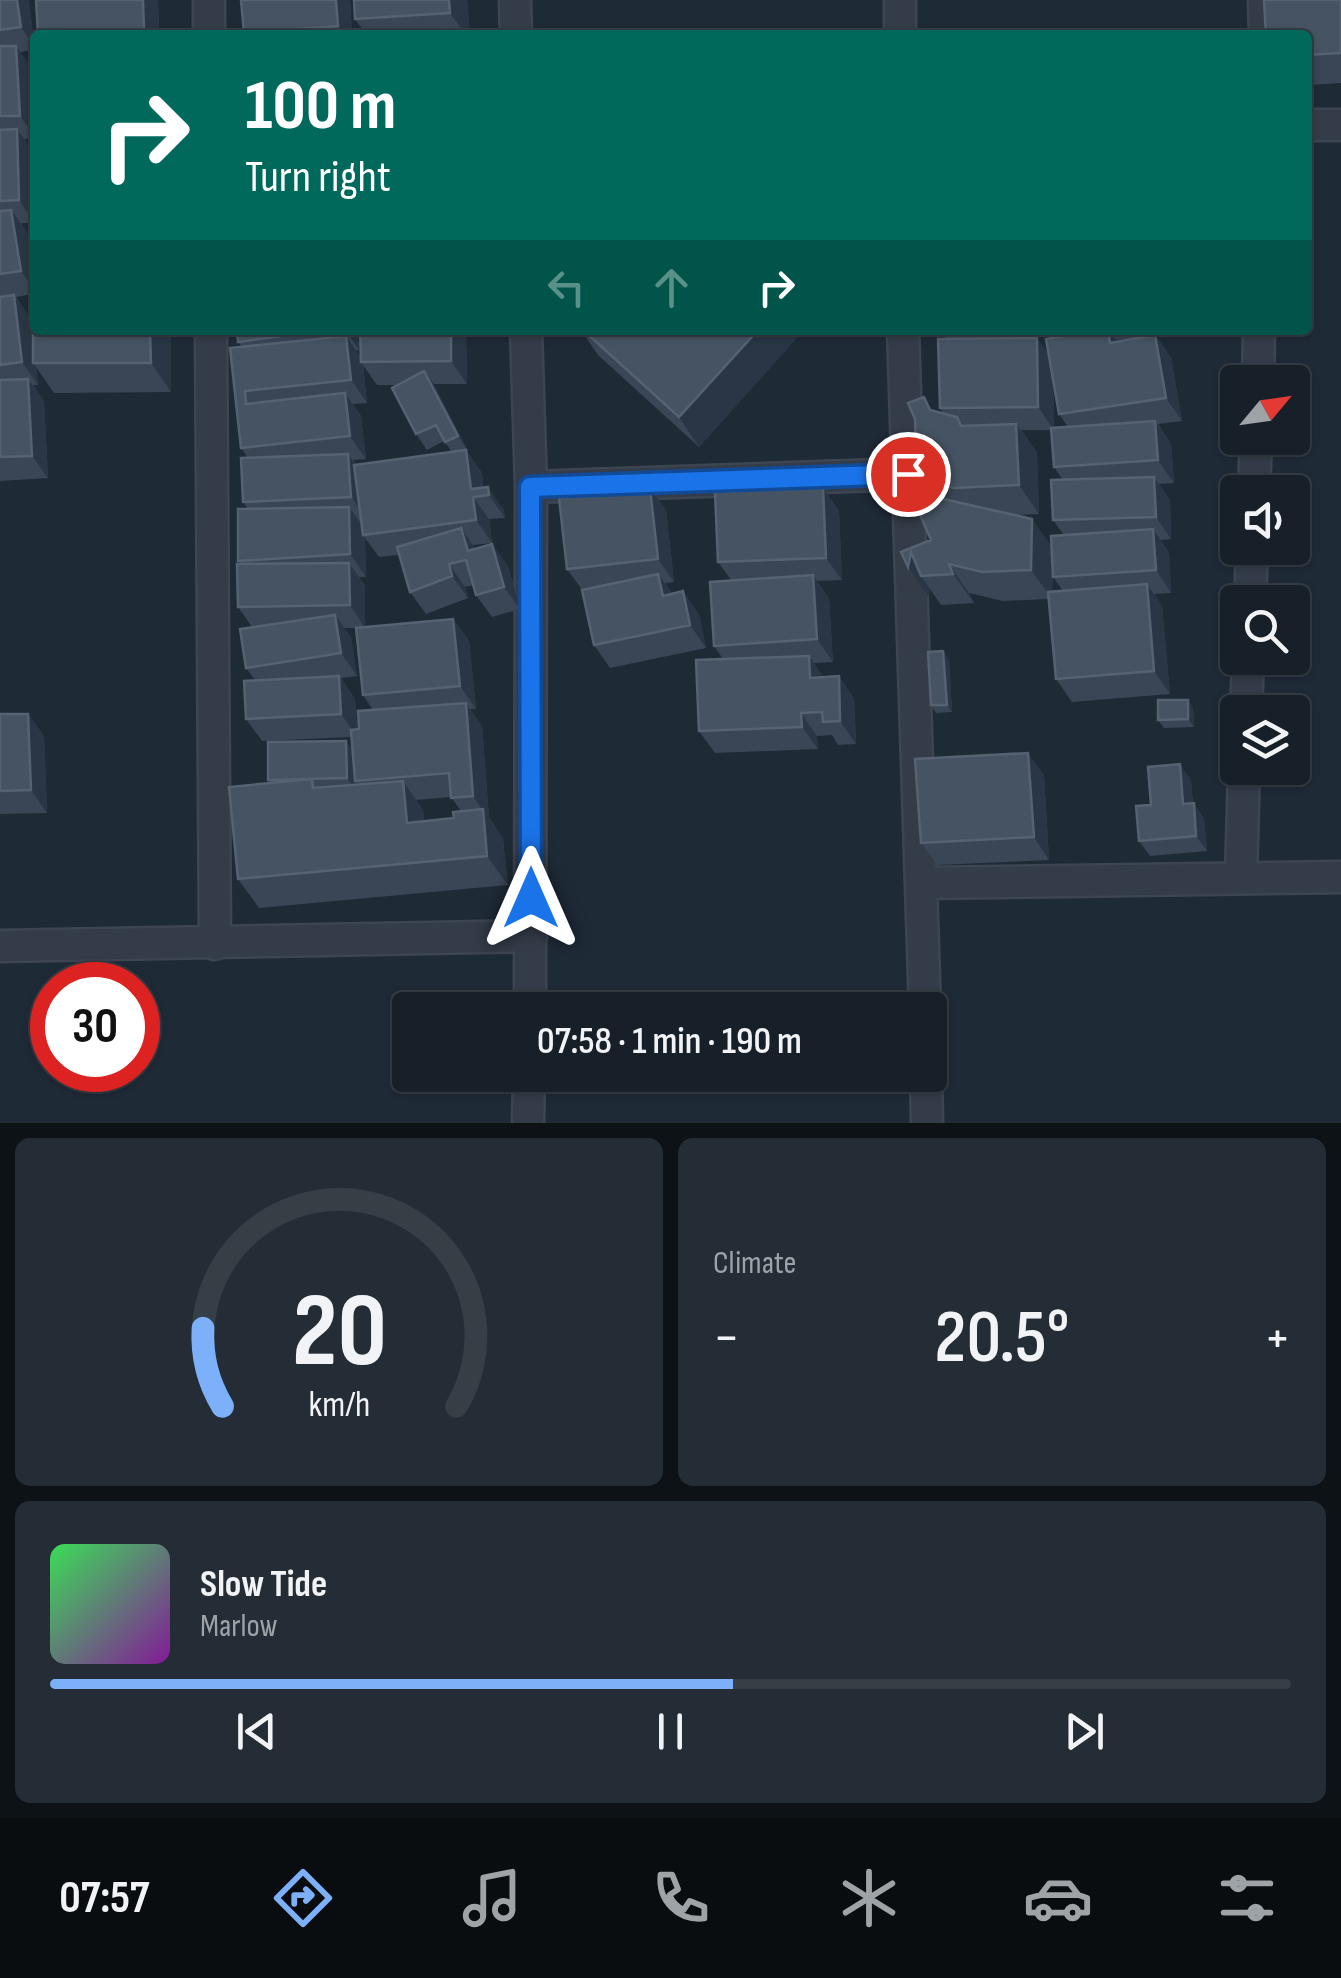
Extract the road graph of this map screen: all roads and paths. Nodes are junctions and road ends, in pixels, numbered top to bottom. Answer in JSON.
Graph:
{"nodes":[{"id":1,"x":209,"y":0,"type":"edge"},
{"id":2,"x":515,"y":0,"type":"edge"},
{"id":3,"x":900,"y":0,"type":"edge"},
{"id":4,"x":1264,"y":0,"type":"edge"},
{"id":5,"x":210,"y":30,"type":"edge"},
{"id":6,"x":516,"y":30,"type":"edge"},
{"id":7,"x":900,"y":30,"type":"edge"},
{"id":8,"x":1265,"y":30,"type":"edge"},
{"id":9,"x":1312,"y":125,"type":"edge"},
{"id":10,"x":1341,"y":125,"type":"edge"},
{"id":11,"x":212,"y":335,"type":"edge"},
{"id":12,"x":526,"y":335,"type":"edge"},
{"id":13,"x":904,"y":335,"type":"edge"},
{"id":14,"x":1259,"y":335,"type":"edge"},
{"id":15,"x":1258,"y":365,"type":"edge"},
{"id":16,"x":908,"y":474,"type":"junction"},
{"id":17,"x":530,"y":487,"type":"junction"},
{"id":18,"x":1243,"y":785,"type":"edge"},
{"id":19,"x":1341,"y":877,"type":"edge"},
{"id":20,"x":1240,"y":878,"type":"junction"},
{"id":21,"x":922,"y":883,"type":"junction"},
{"id":22,"x":531,"y":936,"type":"junction"},
{"id":23,"x":216,"y":944,"type":"junction"},
{"id":24,"x":0,"y":946,"type":"edge"},
{"id":25,"x":530,"y":992,"type":"edge"},
{"id":26,"x":925,"y":992,"type":"edge"},
{"id":27,"x":529,"y":1092,"type":"edge"},
{"id":28,"x":926,"y":1092,"type":"edge"},
{"id":29,"x":528,"y":1123,"type":"edge"},
{"id":30,"x":927,"y":1123,"type":"edge"}],
"edges":[{"from":1,"to":5,"type":"street"},
{"from":2,"to":6,"type":"street"},
{"from":3,"to":7,"type":"street"},
{"from":4,"to":8,"type":"street"},
{"from":9,"to":10,"type":"street"},
{"from":11,"to":23,"type":"street"},
{"from":12,"to":17,"type":"street"},
{"from":13,"to":16,"type":"street"},
{"from":14,"to":15,"type":"street"},
{"from":16,"to":17,"type":"street"},
{"from":16,"to":21,"type":"street"},
{"from":17,"to":22,"type":"street"},
{"from":18,"to":20,"type":"street"},
{"from":19,"to":20,"type":"street"},
{"from":20,"to":21,"type":"street"},
{"from":21,"to":26,"type":"street"},
{"from":22,"to":23,"type":"street"},
{"from":22,"to":25,"type":"street"},
{"from":23,"to":24,"type":"street"},
{"from":27,"to":29,"type":"street"},
{"from":28,"to":30,"type":"street"}]}
